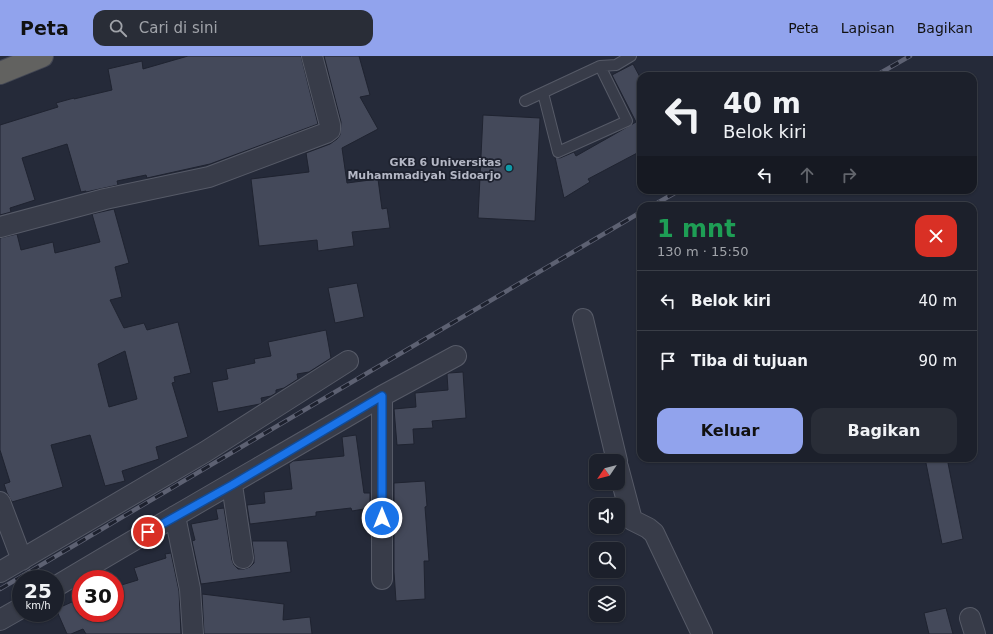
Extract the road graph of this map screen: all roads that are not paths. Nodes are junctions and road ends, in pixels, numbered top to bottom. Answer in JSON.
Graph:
{"nodes":[{"id":1,"x":42,"y":56,"type":"edge"},
{"id":2,"x":312,"y":56,"type":"edge"},
{"id":3,"x":630,"y":56,"type":"edge"},
{"id":4,"x":600,"y":66,"type":"junction"},
{"id":5,"x":0,"y":73,"type":"edge"},
{"id":6,"x":543,"y":93,"type":"junction"},
{"id":7,"x":526,"y":102,"type":"dead end"},
{"id":8,"x":0,"y":227,"type":"edge"},
{"id":9,"x":583,"y":319,"type":"dead end"},
{"id":10,"x":456,"y":356,"type":"dead end"},
{"id":11,"x":348,"y":361,"type":"dead end"},
{"id":12,"x":382,"y":396,"type":"junction"},
{"id":13,"x":615,"y":454,"type":"edge"},
{"id":14,"x":232,"y":485,"type":"junction"},
{"id":15,"x":624,"y":490,"type":"edge"},
{"id":16,"x":0,"y":502,"type":"edge"},
{"id":17,"x":175,"y":516,"type":"junction"},
{"id":18,"x":243,"y":558,"type":"dead end"},
{"id":19,"x":22,"y":560,"type":"junction"},
{"id":20,"x":0,"y":572,"type":"edge"},
{"id":21,"x":382,"y":579,"type":"dead end"},
{"id":22,"x":64,"y":582,"type":"edge"},
{"id":23,"x":12,"y":613,"type":"edge"},
{"id":24,"x":0,"y":620,"type":"edge"},
{"id":25,"x":192,"y":634,"type":"edge"},
{"id":26,"x":702,"y":634,"type":"edge"}],
"edges":[{"from":1,"to":5,"type":"highway"},
{"from":2,"to":8,"type":"street"},
{"from":3,"to":4,"type":"lane"},
{"from":4,"to":6,"type":"lane"},
{"from":4,"to":6,"type":"lane"},
{"from":6,"to":7,"type":"lane"},
{"from":9,"to":13,"type":"street"},
{"from":10,"to":12,"type":"street"},
{"from":11,"to":19,"type":"street"},
{"from":12,"to":14,"type":"street"},
{"from":12,"to":21,"type":"street"},
{"from":14,"to":17,"type":"street"},
{"from":14,"to":18,"type":"street"},
{"from":15,"to":26,"type":"street"},
{"from":16,"to":19,"type":"street"},
{"from":17,"to":22,"type":"street"},
{"from":17,"to":25,"type":"street"},
{"from":19,"to":20,"type":"street"},
{"from":23,"to":24,"type":"street"}]}
